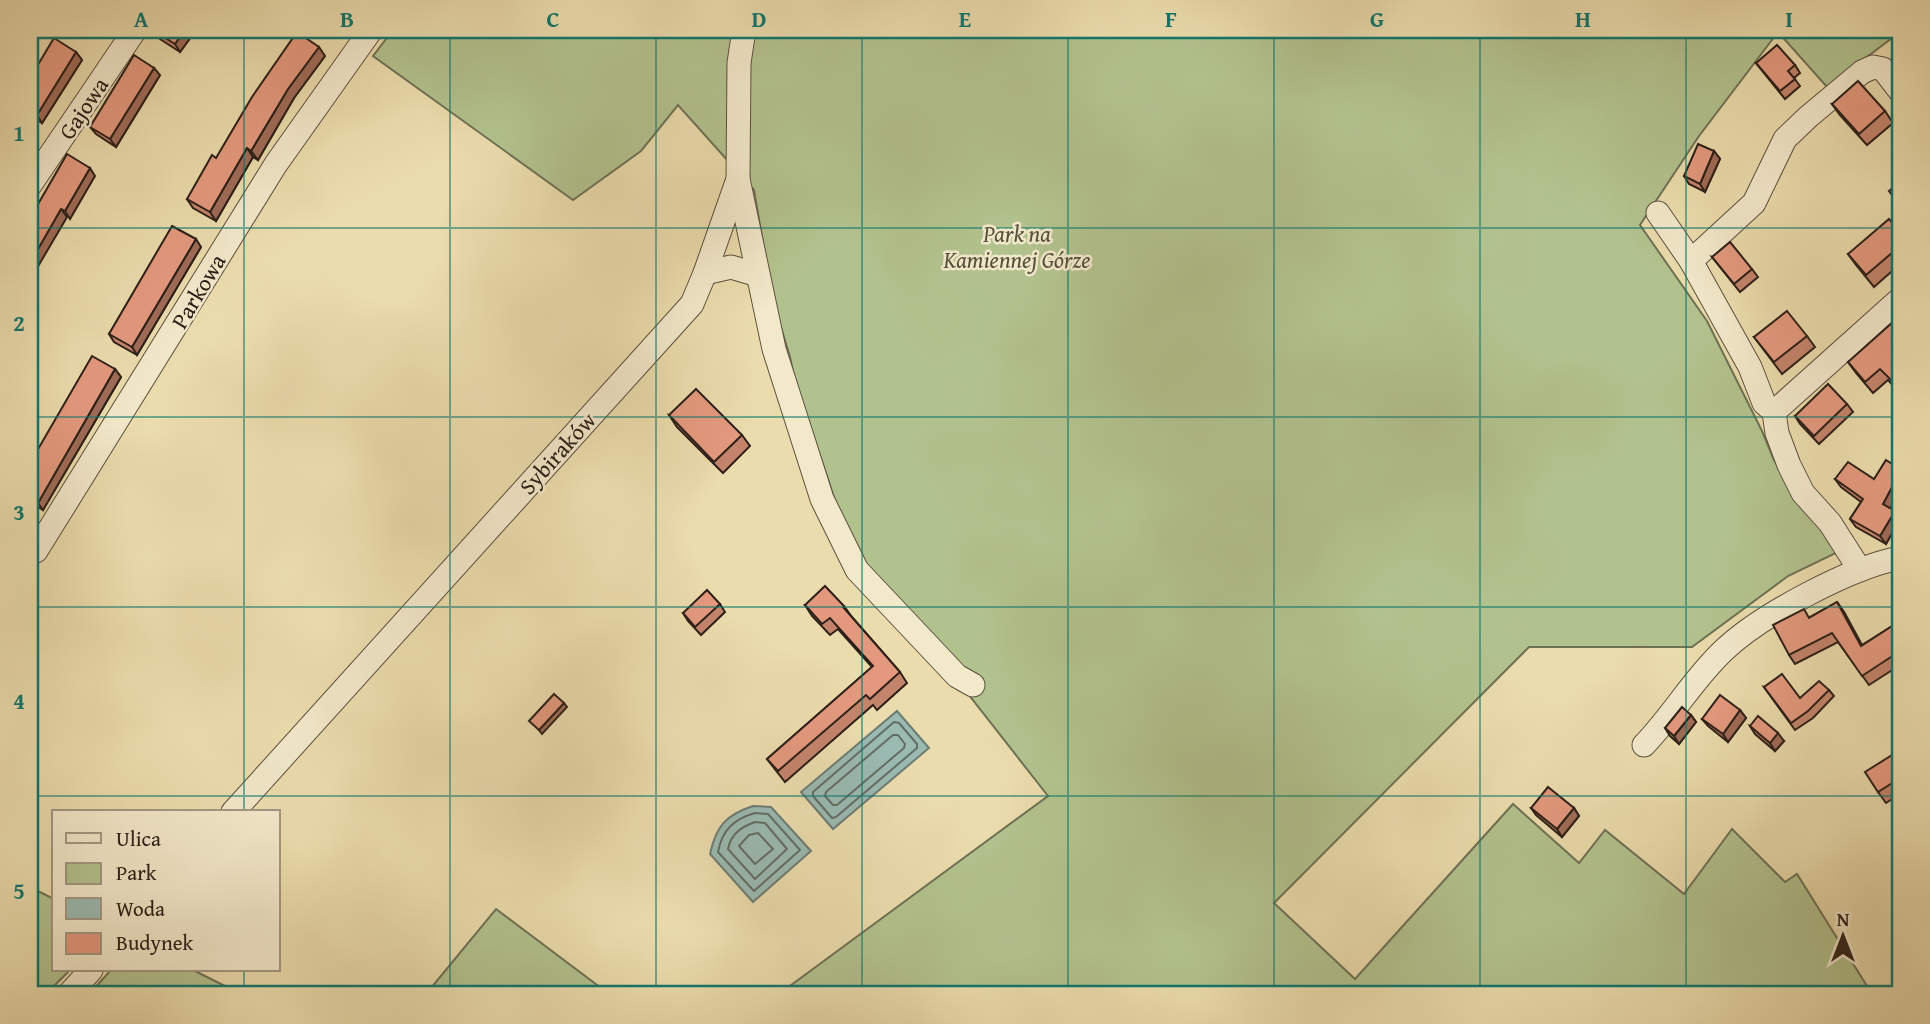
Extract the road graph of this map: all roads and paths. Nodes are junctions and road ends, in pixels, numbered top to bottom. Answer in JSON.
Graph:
{"nodes":[{"id":1,"x":135,"y":30,"type":"edge"},
{"id":2,"x":371,"y":30,"type":"edge"},
{"id":3,"x":744,"y":30,"type":"edge"},
{"id":4,"x":1900,"y":91,"type":"edge"},
{"id":5,"x":738,"y":179,"type":"junction"},
{"id":6,"x":30,"y":186,"type":"edge"},
{"id":7,"x":1658,"y":213,"type":"dead end"},
{"id":8,"x":1691,"y":261,"type":"junction"},
{"id":9,"x":705,"y":273,"type":"junction"},
{"id":10,"x":758,"y":275,"type":"junction"},
{"id":11,"x":1900,"y":299,"type":"edge"},
{"id":12,"x":1774,"y":412,"type":"junction"},
{"id":13,"x":30,"y":550,"type":"edge"},
{"id":14,"x":1900,"y":558,"type":"edge"},
{"id":15,"x":1860,"y":570,"type":"junction"},
{"id":16,"x":973,"y":685,"type":"dead end"},
{"id":17,"x":1644,"y":745,"type":"dead end"},
{"id":18,"x":235,"y":810,"type":"edge"},
{"id":19,"x":89,"y":972,"type":"edge"},
{"id":20,"x":69,"y":994,"type":"edge"}],
"edges":[{"from":1,"to":6,"type":"street","name":"Gajowa"},
{"from":2,"to":13,"type":"street","name":"Parkowa"},
{"from":3,"to":5,"type":"street","name":"Sybiraków"},
{"from":4,"to":8,"type":"street"},
{"from":5,"to":9,"type":"street","name":"Sybiraków"},
{"from":5,"to":10,"type":"street"},
{"from":7,"to":8,"type":"street"},
{"from":8,"to":12,"type":"street"},
{"from":9,"to":10,"type":"street"},
{"from":9,"to":18,"type":"street","name":"Sybiraków"},
{"from":10,"to":16,"type":"street"},
{"from":11,"to":12,"type":"street"},
{"from":12,"to":15,"type":"street"},
{"from":14,"to":15,"type":"street"},
{"from":15,"to":17,"type":"street"},
{"from":19,"to":20,"type":"street"}]}
